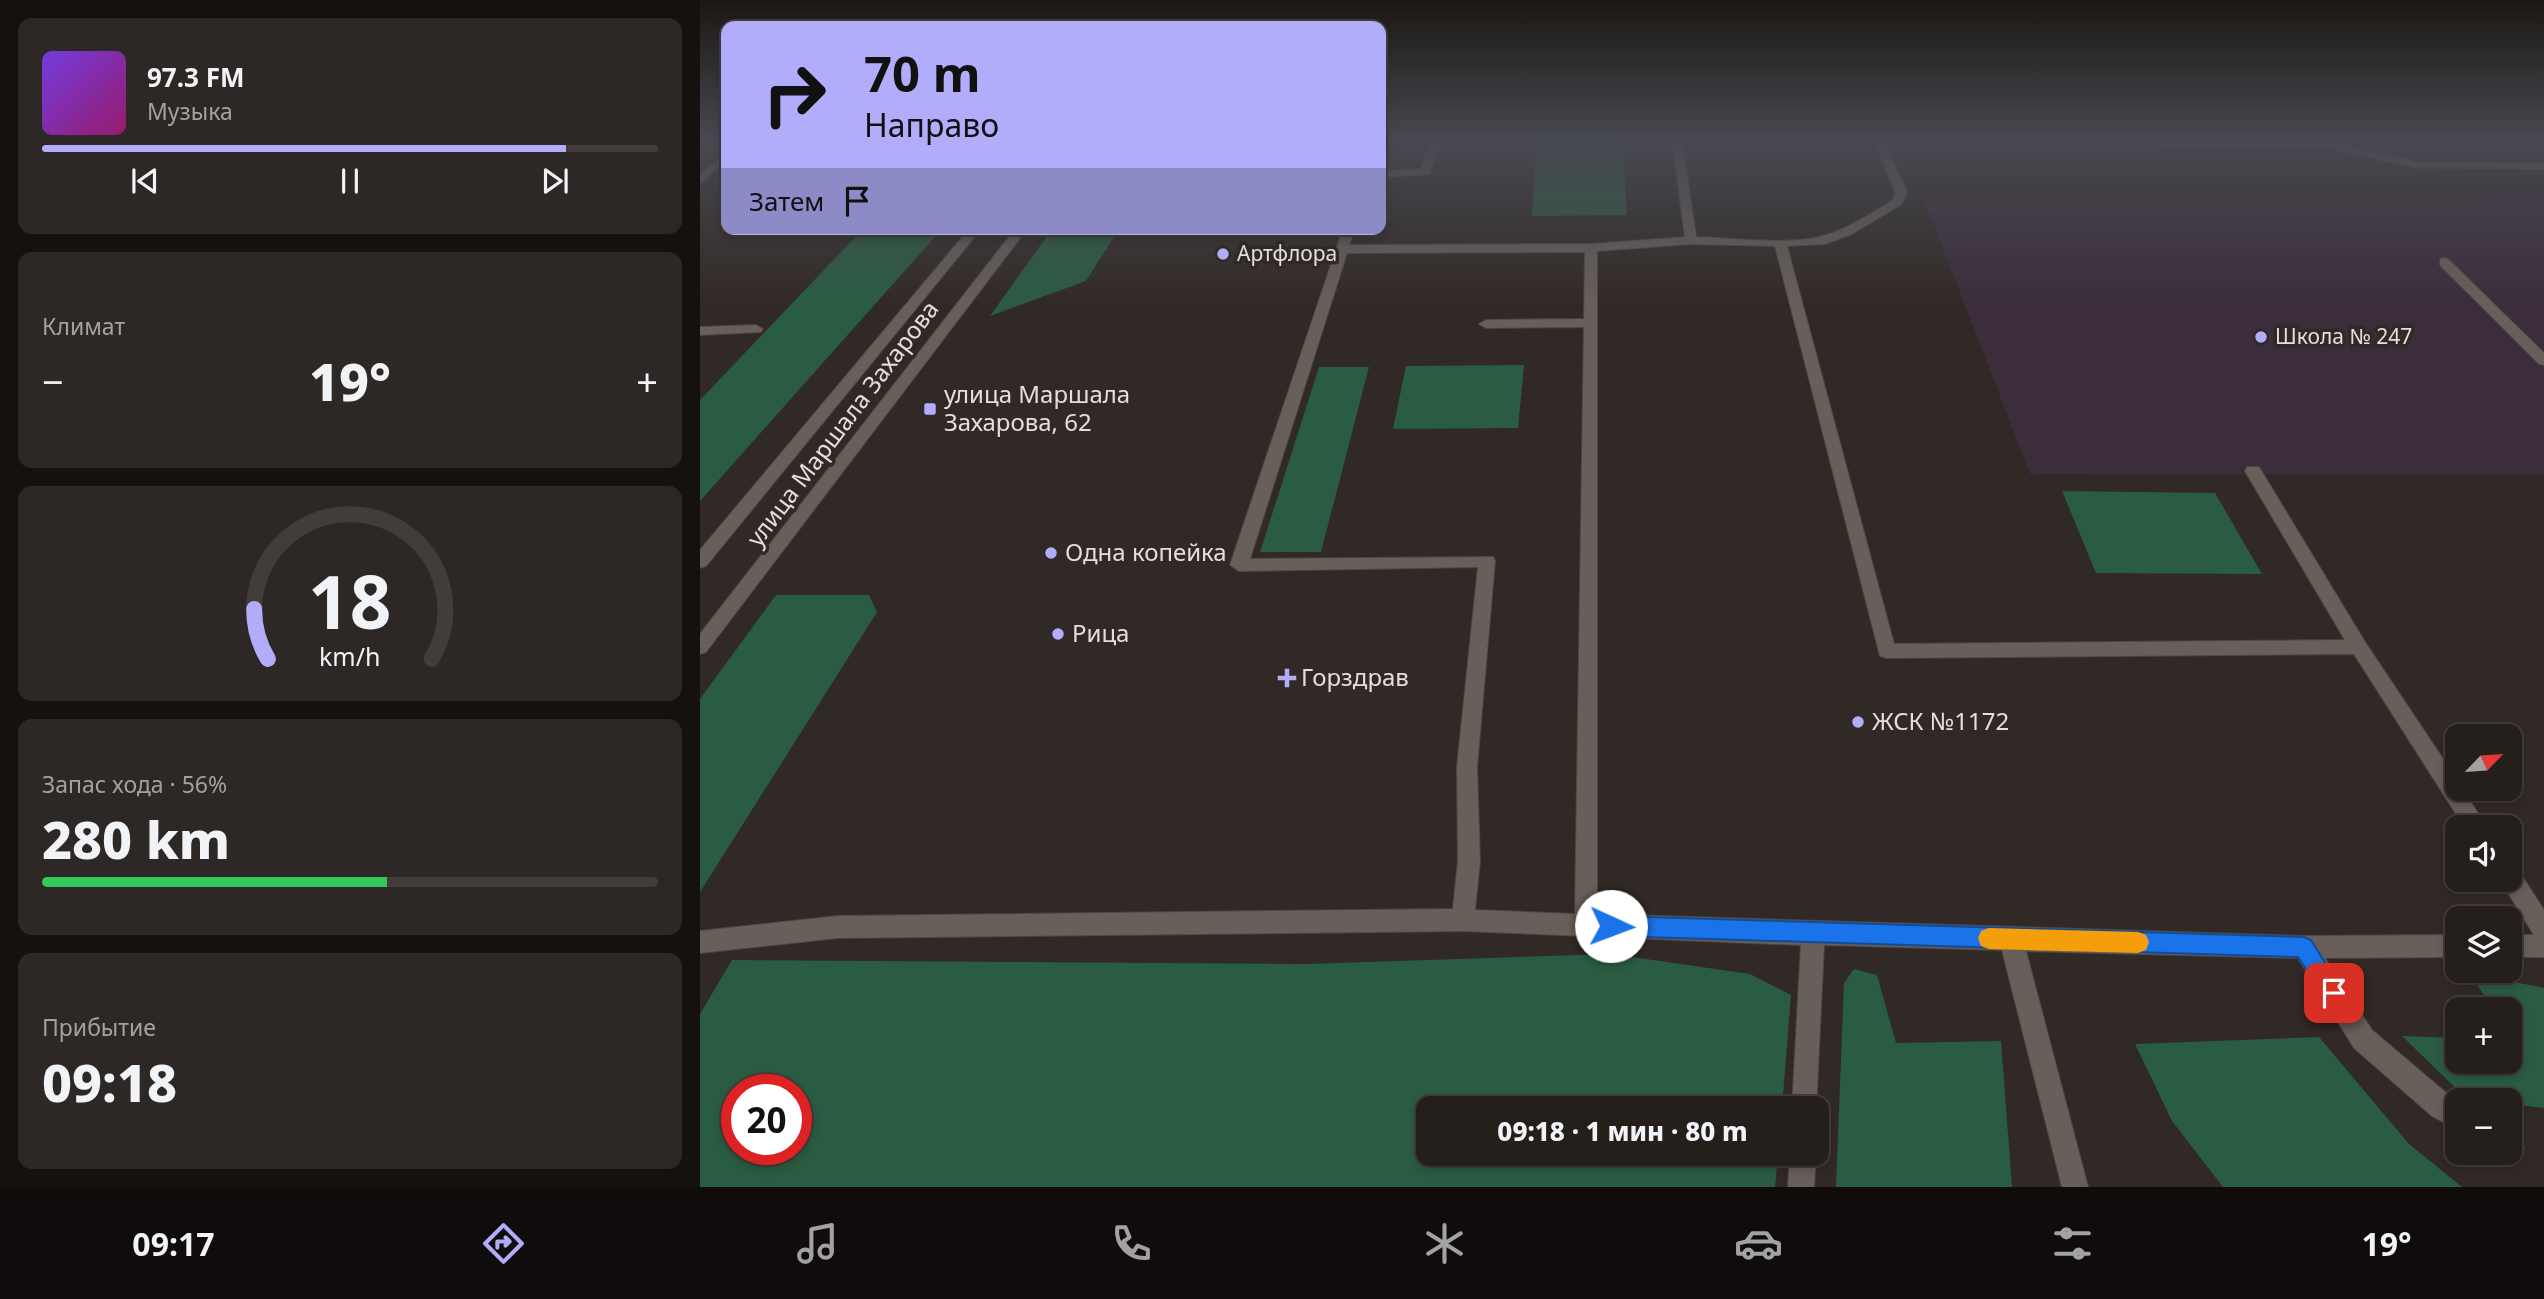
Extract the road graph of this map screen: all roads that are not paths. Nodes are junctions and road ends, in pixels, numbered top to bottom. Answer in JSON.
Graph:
{"nodes":[{"id":1,"x":1685,"y":195,"type":"edge"},
{"id":2,"x":1900,"y":195,"type":"edge"},
{"id":3,"x":970,"y":235,"type":"edge"},
{"id":4,"x":1016,"y":235,"type":"edge"},
{"id":5,"x":1347,"y":235,"type":"edge"},
{"id":6,"x":1691,"y":240,"type":"junction"},
{"id":7,"x":1780,"y":243,"type":"junction"},
{"id":8,"x":1591,"y":248,"type":"junction"},
{"id":9,"x":1342,"y":249,"type":"junction"},
{"id":10,"x":2444,"y":262,"type":"dead end"},
{"id":11,"x":1591,"y":323,"type":"junction"},
{"id":12,"x":1486,"y":324,"type":"dead end"},
{"id":13,"x":755,"y":329,"type":"dead end"},
{"id":14,"x":700,"y":331,"type":"edge"},
{"id":15,"x":2544,"y":361,"type":"edge"},
{"id":16,"x":2253,"y":471,"type":"dead end"},
{"id":17,"x":700,"y":562,"type":"edge"},
{"id":18,"x":700,"y":647,"type":"edge"},
{"id":19,"x":2359,"y":647,"type":"junction"},
{"id":20,"x":2469,"y":815,"type":"edge"},
{"id":21,"x":2520,"y":892,"type":"edge"},
{"id":22,"x":1463,"y":920,"type":"junction"},
{"id":23,"x":1586,"y":925,"type":"junction"},
{"id":24,"x":2544,"y":930,"type":"edge"},
{"id":25,"x":1813,"y":934,"type":"junction"},
{"id":26,"x":2011,"y":939,"type":"junction"},
{"id":27,"x":700,"y":942,"type":"edge"},
{"id":28,"x":2445,"y":946,"type":"edge"},
{"id":29,"x":2522,"y":946,"type":"edge"},
{"id":30,"x":2544,"y":946,"type":"edge"},
{"id":31,"x":2304,"y":947,"type":"junction"},
{"id":32,"x":1806,"y":1096,"type":"edge"},
{"id":33,"x":2445,"y":1109,"type":"edge"},
{"id":34,"x":1802,"y":1166,"type":"edge"},
{"id":35,"x":1801,"y":1187,"type":"edge"},
{"id":36,"x":2075,"y":1187,"type":"edge"}],
"edges":[{"from":1,"to":6,"type":"street"},
{"from":2,"to":7,"type":"street"},
{"from":3,"to":17,"type":"street","name":"улица Маршала Захарова"},
{"from":4,"to":18,"type":"street","name":"улица Маршала Захарова"},
{"from":5,"to":9,"type":"street"},
{"from":6,"to":7,"type":"street"},
{"from":6,"to":8,"type":"street"},
{"from":7,"to":19,"type":"street"},
{"from":8,"to":9,"type":"street"},
{"from":8,"to":11,"type":"street"},
{"from":9,"to":22,"type":"street"},
{"from":10,"to":15,"type":"street"},
{"from":11,"to":12,"type":"street"},
{"from":11,"to":23,"type":"street"},
{"from":13,"to":14,"type":"street"},
{"from":16,"to":19,"type":"street"},
{"from":19,"to":20,"type":"street"},
{"from":21,"to":24,"type":"street"},
{"from":22,"to":23,"type":"street"},
{"from":22,"to":27,"type":"street"},
{"from":23,"to":25,"type":"street"},
{"from":25,"to":26,"type":"street"},
{"from":25,"to":32,"type":"street"},
{"from":26,"to":31,"type":"street"},
{"from":26,"to":36,"type":"street"},
{"from":28,"to":31,"type":"street"},
{"from":29,"to":30,"type":"street"},
{"from":31,"to":33,"type":"street"},
{"from":34,"to":35,"type":"street"}]}
